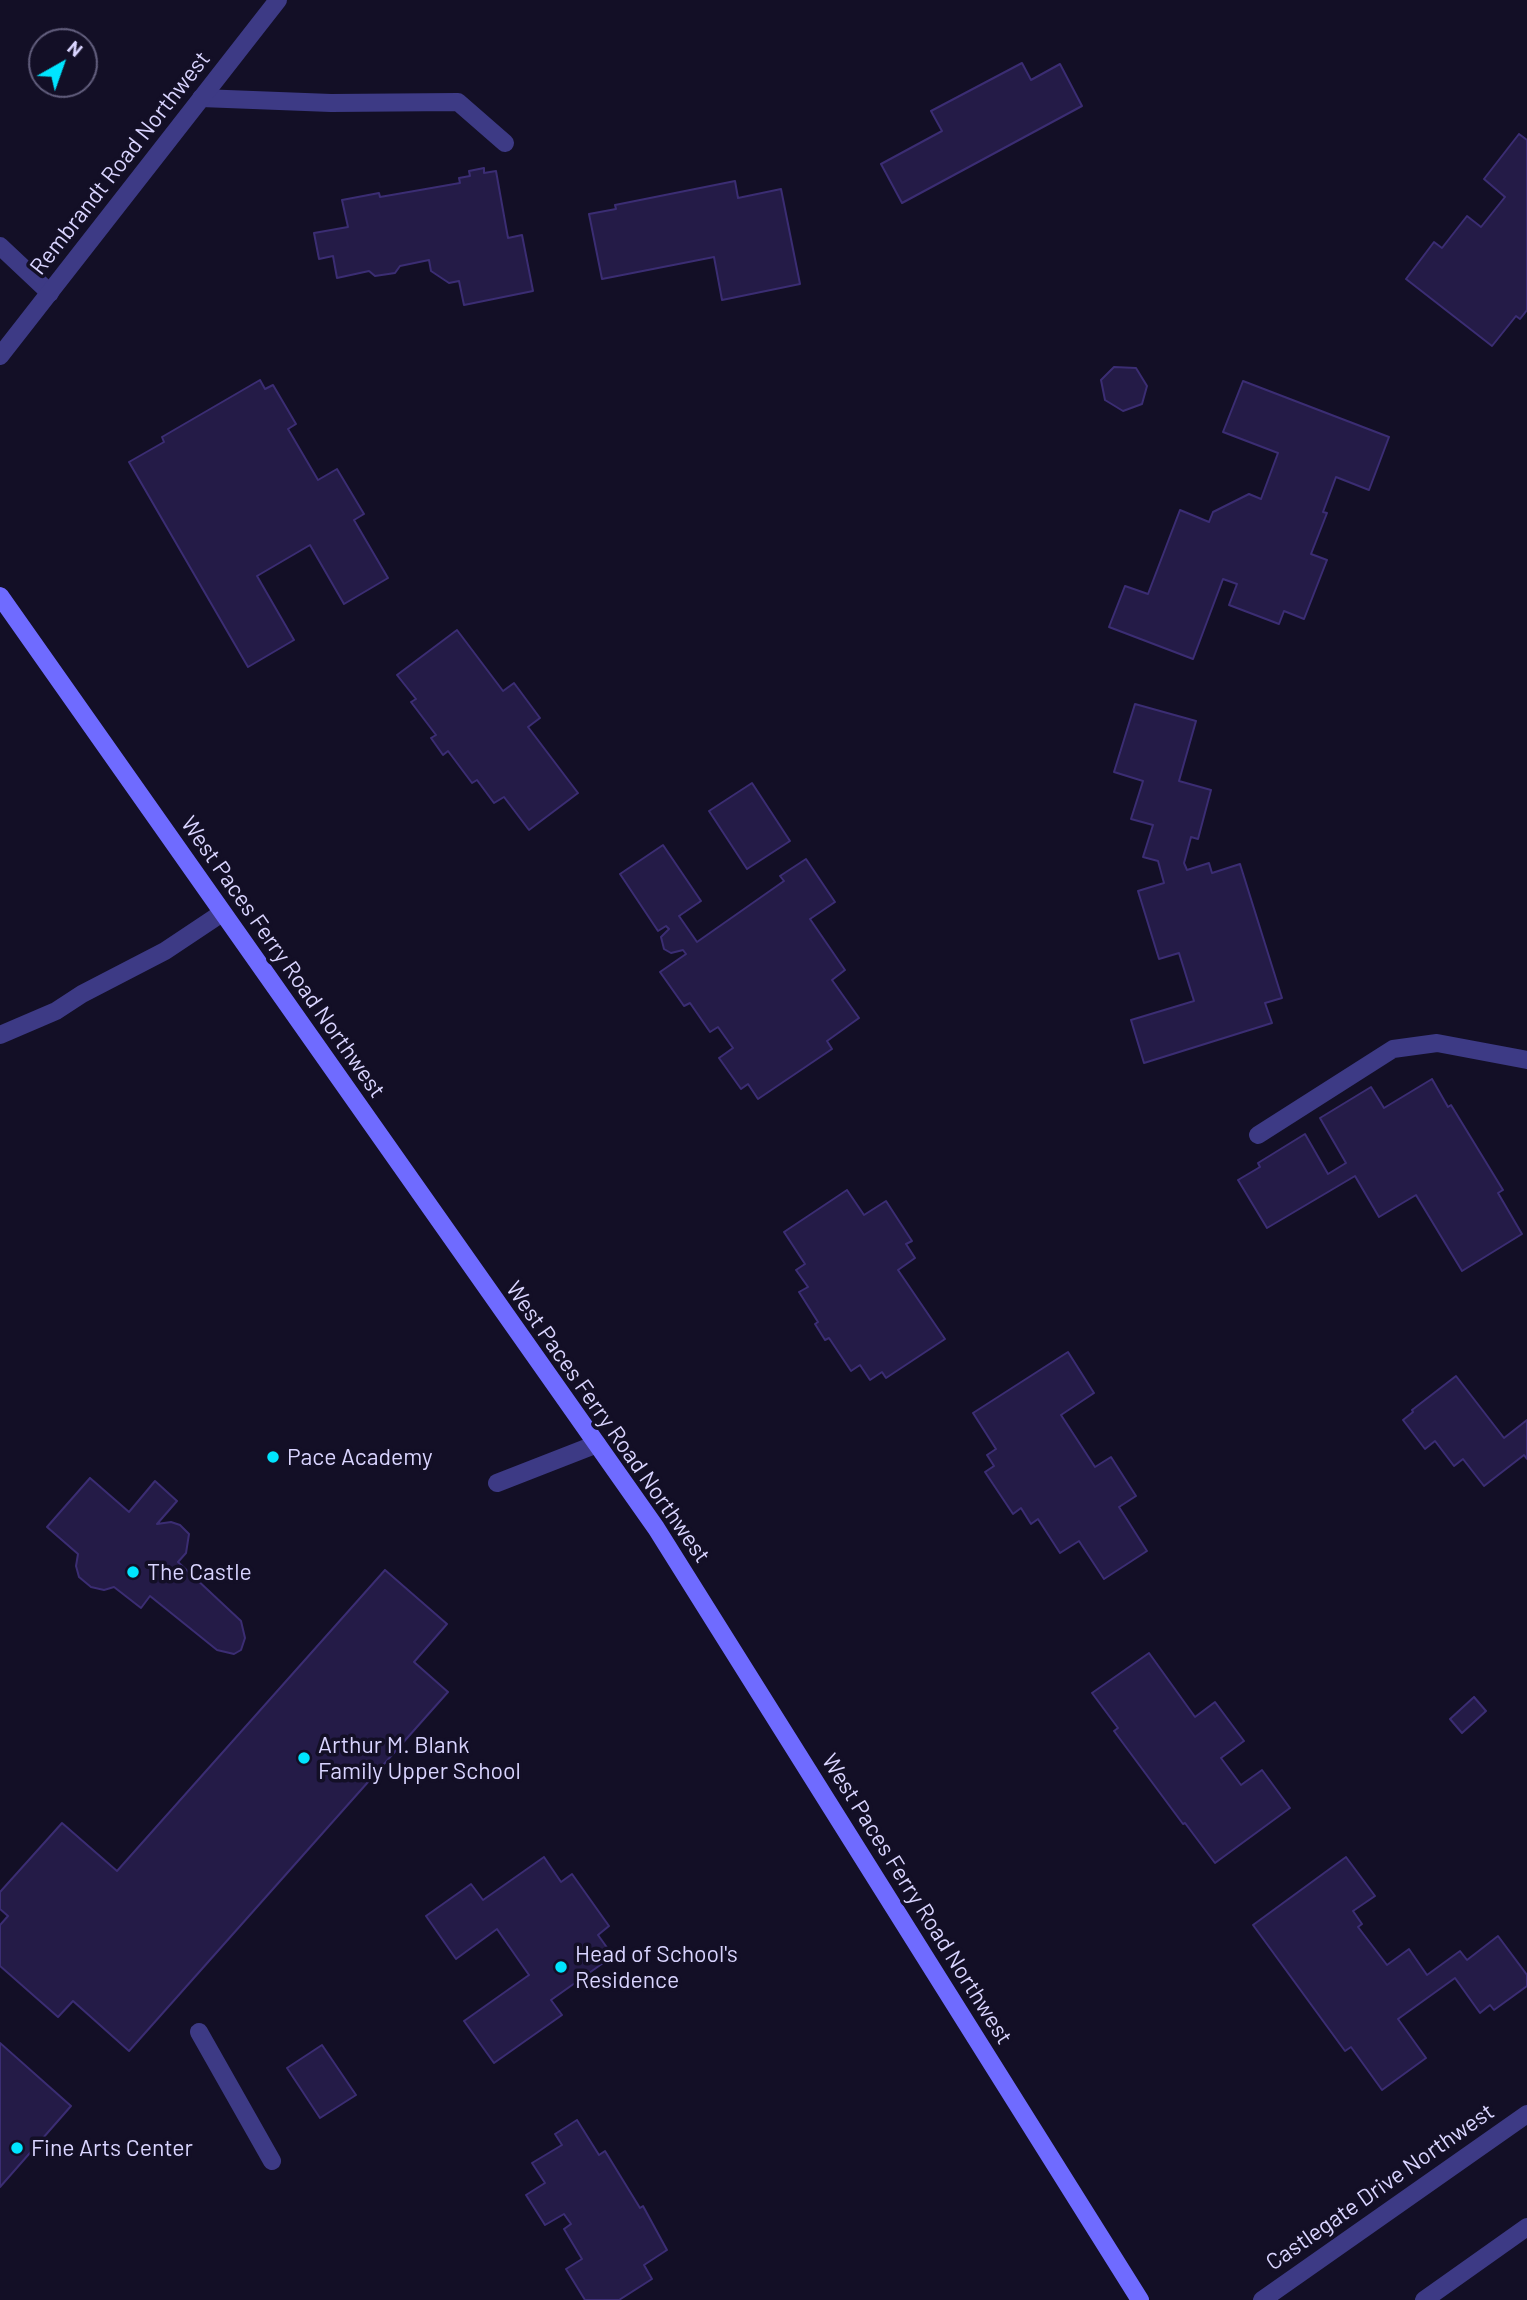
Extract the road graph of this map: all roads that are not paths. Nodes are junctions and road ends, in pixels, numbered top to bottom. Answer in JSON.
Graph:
{"nodes":[{"id":1,"x":278,"y":0,"type":"edge"},
{"id":2,"x":201,"y":98,"type":"junction"},
{"id":3,"x":505,"y":143,"type":"dead end"},
{"id":4,"x":0,"y":246,"type":"edge"},
{"id":5,"x":50,"y":293,"type":"junction"},
{"id":6,"x":0,"y":356,"type":"edge"},
{"id":7,"x":0,"y":596,"type":"edge"},
{"id":8,"x":222,"y":913,"type":"junction"},
{"id":9,"x":0,"y":1035,"type":"edge"},
{"id":10,"x":1527,"y":1060,"type":"edge"},
{"id":11,"x":1258,"y":1135,"type":"dead end"},
{"id":12,"x":597,"y":1444,"type":"junction"},
{"id":13,"x":497,"y":1483,"type":"dead end"},
{"id":14,"x":199,"y":2032,"type":"dead end"},
{"id":15,"x":1527,"y":2114,"type":"edge"},
{"id":16,"x":272,"y":2161,"type":"dead end"},
{"id":17,"x":1527,"y":2227,"type":"edge"},
{"id":18,"x":1140,"y":2300,"type":"edge"},
{"id":19,"x":1262,"y":2300,"type":"edge"},
{"id":20,"x":1424,"y":2300,"type":"edge"}],
"edges":[{"from":1,"to":2,"type":"street","name":"Rembrandt Road Northwest"},
{"from":2,"to":3,"type":"street"},
{"from":2,"to":5,"type":"street","name":"Rembrandt Road Northwest"},
{"from":4,"to":5,"type":"street"},
{"from":5,"to":6,"type":"street","name":"Rembrandt Road Northwest"},
{"from":7,"to":8,"type":"main road","name":"West Paces Ferry Road Northwest"},
{"from":8,"to":9,"type":"street"},
{"from":8,"to":12,"type":"main road","name":"West Paces Ferry Road Northwest"},
{"from":10,"to":11,"type":"street"},
{"from":12,"to":13,"type":"street"},
{"from":12,"to":18,"type":"main road","name":"West Paces Ferry Road Northwest"},
{"from":14,"to":16,"type":"street"},
{"from":15,"to":19,"type":"street","name":"Castlegate Drive Northwest"},
{"from":17,"to":20,"type":"street"}]}
